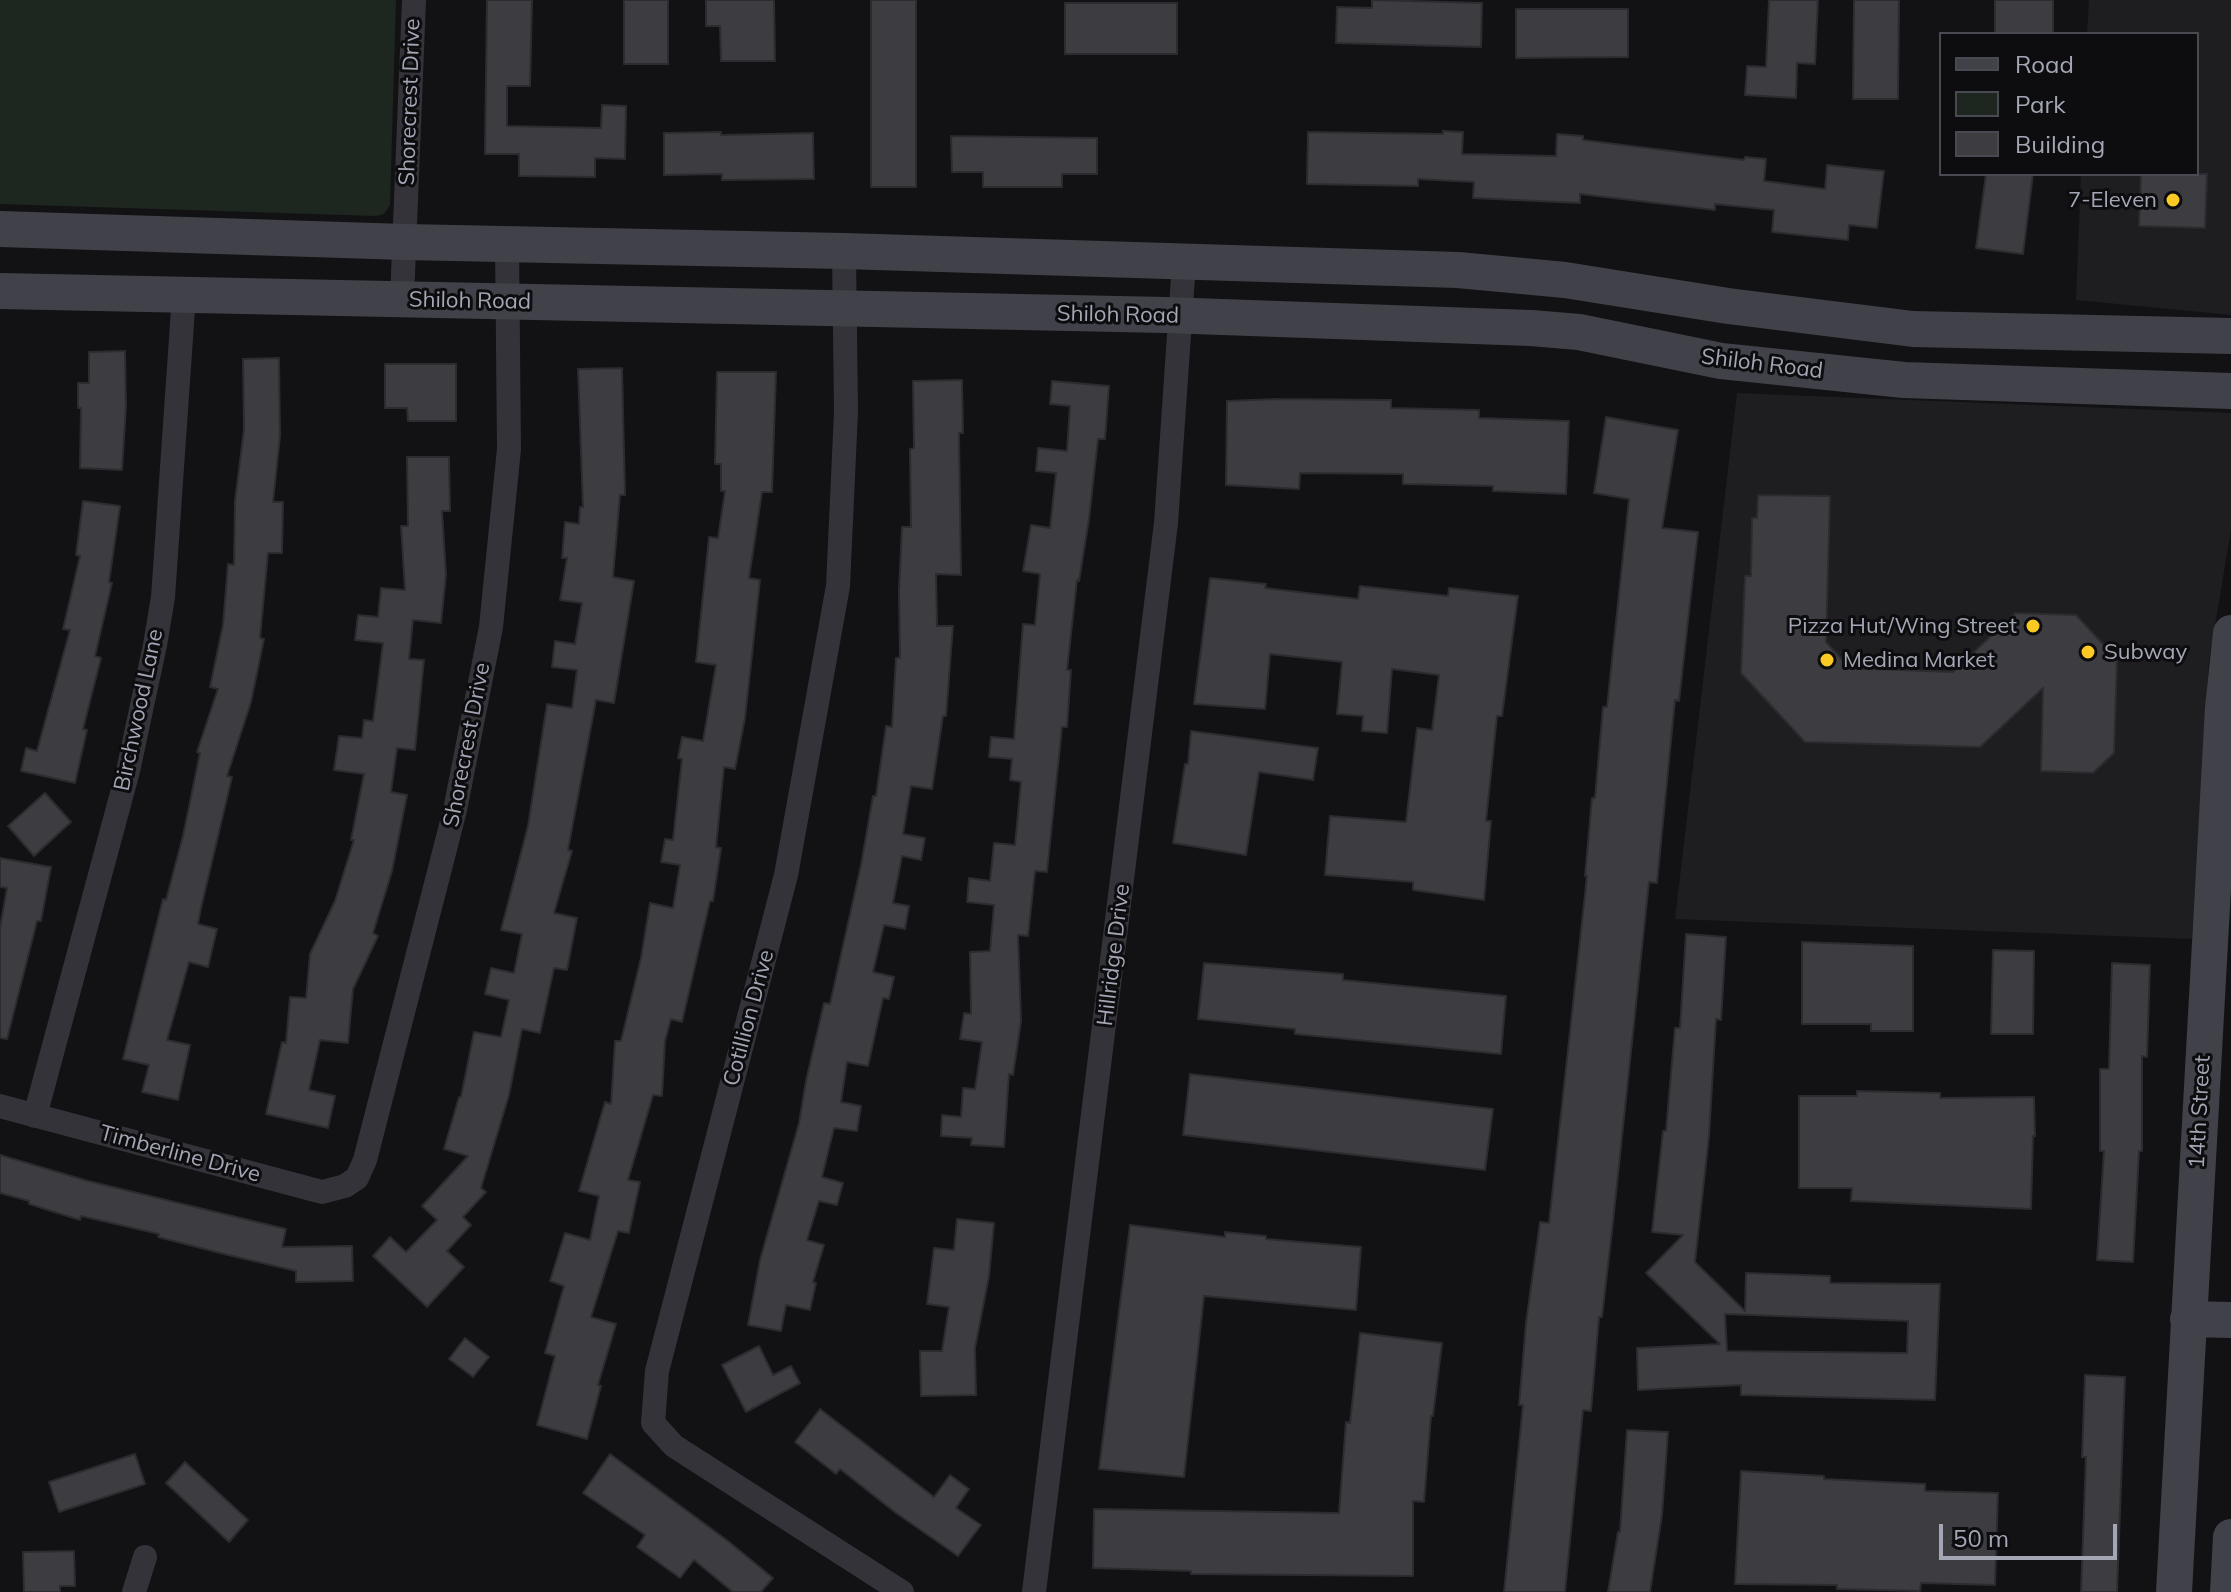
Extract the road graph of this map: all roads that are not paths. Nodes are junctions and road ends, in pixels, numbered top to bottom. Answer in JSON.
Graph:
{"nodes":[{"id":1,"x":414,"y":0,"type":"edge"},
{"id":2,"x":0,"y":229,"type":"edge"},
{"id":3,"x":405,"y":242,"type":"junction"},
{"id":4,"x":507,"y":242,"type":"junction"},
{"id":5,"x":844,"y":251,"type":"junction"},
{"id":6,"x":1184,"y":263,"type":"junction"},
{"id":7,"x":0,"y":291,"type":"edge"},
{"id":8,"x":184,"y":295,"type":"junction"},
{"id":9,"x":402,"y":299,"type":"junction"},
{"id":10,"x":507,"y":301,"type":"junction"},
{"id":11,"x":845,"y":309,"type":"junction"},
{"id":12,"x":1181,"y":316,"type":"junction"},
{"id":13,"x":1913,"y":329,"type":"junction"},
{"id":14,"x":2231,"y":336,"type":"edge"},
{"id":15,"x":1904,"y":380,"type":"junction"},
{"id":16,"x":2231,"y":391,"type":"edge"},
{"id":17,"x":2231,"y":633,"type":"edge"},
{"id":18,"x":2222,"y":912,"type":"edge"},
{"id":19,"x":0,"y":1106,"type":"edge"},
{"id":20,"x":35,"y":1116,"type":"junction"},
{"id":21,"x":357,"y":1178,"type":"joint"},
{"id":22,"x":2188,"y":1319,"type":"junction"},
{"id":23,"x":2231,"y":1320,"type":"edge"},
{"id":24,"x":2231,"y":1537,"type":"edge"},
{"id":25,"x":145,"y":1557,"type":"dead end"},
{"id":26,"x":134,"y":1592,"type":"edge"},
{"id":27,"x":902,"y":1592,"type":"edge"},
{"id":28,"x":1034,"y":1592,"type":"edge"},
{"id":29,"x":2174,"y":1592,"type":"edge"},
{"id":30,"x":2228,"y":1592,"type":"edge"}],
"edges":[{"from":1,"to":3,"type":"street","name":"Shorecrest Drive"},
{"from":2,"to":3,"type":"main road"},
{"from":3,"to":4,"type":"main road"},
{"from":3,"to":9,"type":"street","name":"Shorecrest Drive"},
{"from":4,"to":5,"type":"main road"},
{"from":4,"to":10,"type":"street","name":"Shorecrest Drive"},
{"from":5,"to":6,"type":"main road"},
{"from":5,"to":11,"type":"street","name":"Cotillion Drive"},
{"from":6,"to":12,"type":"street","name":"Hillridge Drive"},
{"from":6,"to":13,"type":"main road"},
{"from":7,"to":8,"type":"main road","name":"Shiloh Road"},
{"from":8,"to":9,"type":"main road","name":"Shiloh Road"},
{"from":8,"to":20,"type":"street","name":"Birchwood Lane"},
{"from":9,"to":10,"type":"main road","name":"Shiloh Road"},
{"from":10,"to":11,"type":"main road","name":"Shiloh Road"},
{"from":10,"to":21,"type":"street","name":"Shorecrest Drive"},
{"from":11,"to":12,"type":"main road","name":"Shiloh Road"},
{"from":11,"to":27,"type":"street","name":"Cotillion Drive"},
{"from":12,"to":15,"type":"main road","name":"Shiloh Road"},
{"from":12,"to":28,"type":"street","name":"Hillridge Drive"},
{"from":13,"to":14,"type":"main road"},
{"from":13,"to":15,"type":"main road"},
{"from":15,"to":16,"type":"main road","name":"Shiloh Road"},
{"from":17,"to":18,"type":"main road","name":"14th Street"},
{"from":18,"to":22,"type":"main road","name":"14th Street"},
{"from":19,"to":20,"type":"street","name":"Timberline Drive"},
{"from":20,"to":21,"type":"street","name":"Timberline Drive"},
{"from":22,"to":23,"type":"main road"},
{"from":22,"to":29,"type":"main road","name":"14th Street"},
{"from":24,"to":30,"type":"main road"},
{"from":25,"to":26,"type":"street"}]}
